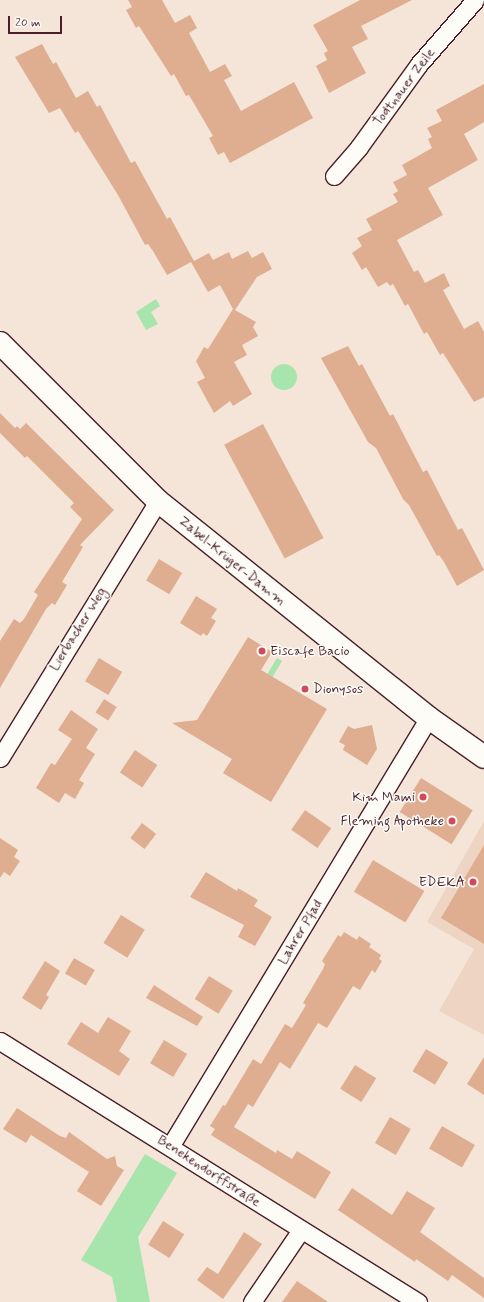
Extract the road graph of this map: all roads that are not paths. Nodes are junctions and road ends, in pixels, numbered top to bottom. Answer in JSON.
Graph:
{"nodes":[{"id":1,"x":475,"y":0,"type":"edge"},
{"id":2,"x":334,"y":176,"type":"dead end"},
{"id":3,"x":0,"y":343,"type":"edge"},
{"id":4,"x":158,"y":502,"type":"junction"},
{"id":5,"x":429,"y":718,"type":"junction"},
{"id":6,"x":484,"y":757,"type":"edge"},
{"id":7,"x":0,"y":758,"type":"edge"},
{"id":8,"x":0,"y":1040,"type":"edge"},
{"id":9,"x":171,"y":1145,"type":"junction"},
{"id":10,"x":301,"y":1230,"type":"junction"},
{"id":11,"x":252,"y":1302,"type":"edge"},
{"id":12,"x":418,"y":1302,"type":"edge"}],
"edges":[{"from":1,"to":2,"type":"street","name":"Todtnauer Zeile"},
{"from":3,"to":4,"type":"street","name":"Zabel-Krüger-Damm"},
{"from":4,"to":5,"type":"street","name":"Zabel-Krüger-Damm"},
{"from":4,"to":7,"type":"street","name":"Lierbacher Weg"},
{"from":5,"to":6,"type":"street","name":"Zabel-Krüger-Damm"},
{"from":5,"to":9,"type":"street","name":"Lahrer Pfad"},
{"from":8,"to":9,"type":"street","name":"Benekendorffstraße"},
{"from":9,"to":10,"type":"street","name":"Benekendorffstraße"},
{"from":10,"to":11,"type":"street"},
{"from":10,"to":12,"type":"street","name":"Benekendorffstraße"}]}
